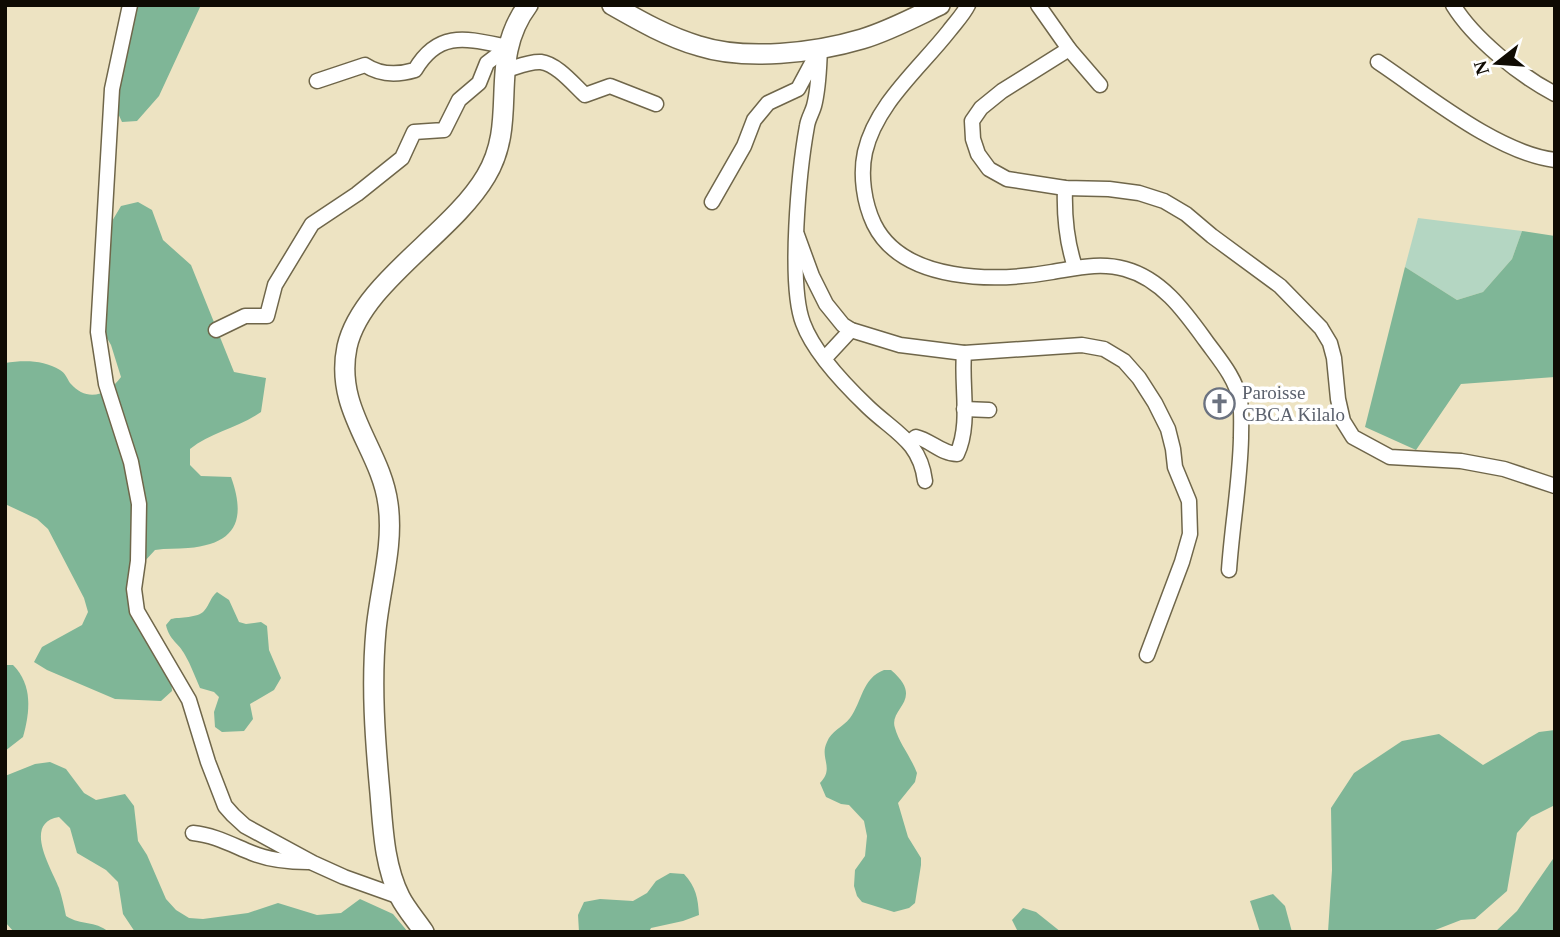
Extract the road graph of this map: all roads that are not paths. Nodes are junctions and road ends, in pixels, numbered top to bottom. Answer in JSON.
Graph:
{"nodes":[{"id":1,"x":130,"y":5,"type":"edge"},
{"id":2,"x":528,"y":5,"type":"edge"},
{"id":3,"x":612,"y":5,"type":"edge"},
{"id":4,"x":940,"y":5,"type":"edge"},
{"id":5,"x":968,"y":5,"type":"edge"},
{"id":6,"x":1038,"y":5,"type":"edge"},
{"id":7,"x":1453,"y":5,"type":"edge"},
{"id":8,"x":508,"y":47,"type":"junction"},
{"id":9,"x":820,"y":48,"type":"junction"},
{"id":10,"x":1069,"y":49,"type":"junction"},
{"id":11,"x":1378,"y":62,"type":"dead end"},
{"id":12,"x":503,"y":71,"type":"junction"},
{"id":13,"x":317,"y":81,"type":"dead end"},
{"id":14,"x":1100,"y":85,"type":"dead end"},
{"id":15,"x":1555,"y":94,"type":"edge"},
{"id":16,"x":656,"y":104,"type":"dead end"},
{"id":17,"x":744,"y":146,"type":"junction"},
{"id":18,"x":1555,"y":160,"type":"edge"},
{"id":19,"x":750,"y":161,"type":"dead end"},
{"id":20,"x":1065,"y":188,"type":"junction"},
{"id":21,"x":712,"y":202,"type":"dead end"},
{"id":22,"x":797,"y":235,"type":"junction"},
{"id":23,"x":1075,"y":267,"type":"junction"},
{"id":24,"x":216,"y":330,"type":"dead end"},
{"id":25,"x":851,"y":330,"type":"junction"},
{"id":26,"x":964,"y":353,"type":"junction"},
{"id":27,"x":825,"y":358,"type":"junction"},
{"id":28,"x":964,"y":409,"type":"junction"},
{"id":29,"x":989,"y":410,"type":"dead end"},
{"id":30,"x":910,"y":442,"type":"junction"},
{"id":31,"x":925,"y":481,"type":"dead end"},
{"id":32,"x":1555,"y":486,"type":"edge"},
{"id":33,"x":1229,"y":570,"type":"dead end"},
{"id":34,"x":1147,"y":655,"type":"dead end"},
{"id":35,"x":193,"y":833,"type":"dead end"},
{"id":36,"x":313,"y":863,"type":"junction"},
{"id":37,"x":400,"y":897,"type":"junction"},
{"id":38,"x":424,"y":932,"type":"edge"}],
"edges":[{"from":1,"to":36,"type":"street"},
{"from":2,"to":8,"type":"highway"},
{"from":3,"to":9,"type":"highway"},
{"from":4,"to":9,"type":"highway"},
{"from":5,"to":23,"type":"street"},
{"from":6,"to":10,"type":"street"},
{"from":7,"to":15,"type":"street"},
{"from":8,"to":12,"type":"highway"},
{"from":8,"to":13,"type":"street"},
{"from":8,"to":24,"type":"street"},
{"from":9,"to":17,"type":"street"},
{"from":9,"to":22,"type":"street"},
{"from":10,"to":14,"type":"street"},
{"from":10,"to":20,"type":"street"},
{"from":11,"to":18,"type":"street"},
{"from":12,"to":16,"type":"street"},
{"from":12,"to":37,"type":"highway"},
{"from":17,"to":19,"type":"street"},
{"from":17,"to":21,"type":"street"},
{"from":20,"to":23,"type":"street"},
{"from":20,"to":32,"type":"street"},
{"from":22,"to":25,"type":"street"},
{"from":22,"to":27,"type":"street"},
{"from":23,"to":33,"type":"street"},
{"from":25,"to":26,"type":"street"},
{"from":25,"to":27,"type":"street"},
{"from":26,"to":28,"type":"street"},
{"from":26,"to":34,"type":"street"},
{"from":27,"to":30,"type":"street"},
{"from":28,"to":29,"type":"street"},
{"from":28,"to":30,"type":"street"},
{"from":30,"to":31,"type":"street"},
{"from":35,"to":36,"type":"street"},
{"from":36,"to":37,"type":"street"},
{"from":37,"to":38,"type":"highway"}]}
